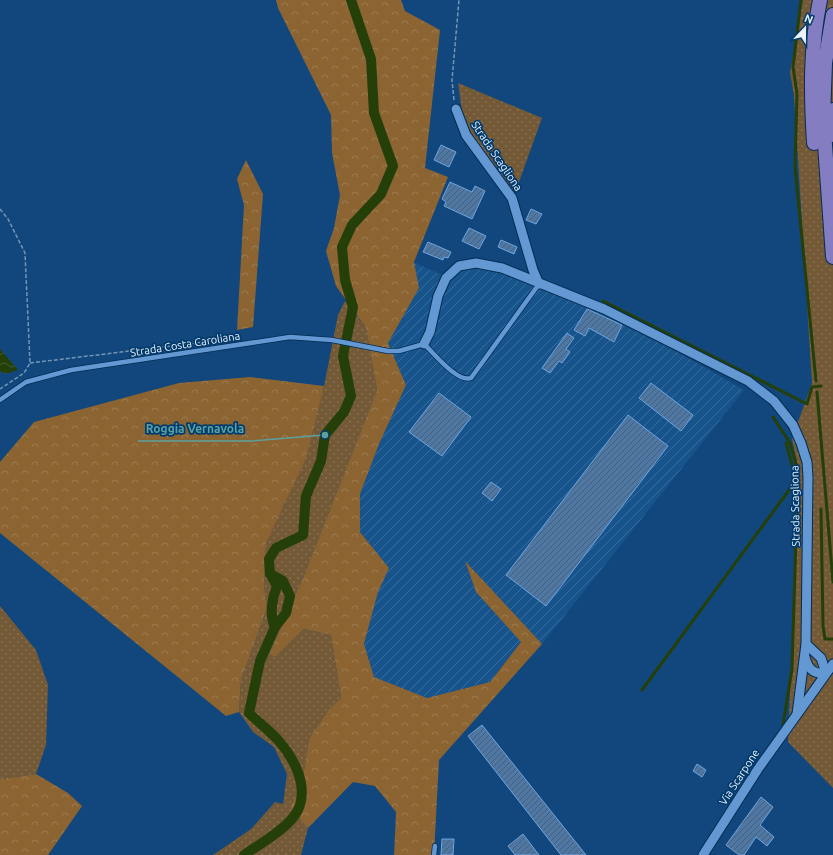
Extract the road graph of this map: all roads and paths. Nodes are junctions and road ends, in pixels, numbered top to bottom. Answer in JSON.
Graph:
{"nodes":[{"id":1,"x":459,"y":0,"type":"edge"},
{"id":2,"x":820,"y":0,"type":"edge"},
{"id":3,"x":833,"y":15,"type":"edge"},
{"id":4,"x":456,"y":109,"type":"joint"},
{"id":5,"x":833,"y":110,"type":"edge"},
{"id":6,"x":0,"y":209,"type":"edge"},
{"id":7,"x":830,"y":217,"type":"junction"},
{"id":8,"x":833,"y":257,"type":"edge"},
{"id":9,"x":539,"y":284,"type":"junction"},
{"id":10,"x":210,"y":341,"type":"dead end"},
{"id":11,"x":424,"y":344,"type":"junction"},
{"id":12,"x":30,"y":363,"type":"junction"},
{"id":13,"x":0,"y":389,"type":"edge"},
{"id":14,"x":0,"y":400,"type":"edge"},
{"id":15,"x":806,"y":644,"type":"junction"},
{"id":16,"x":805,"y":656,"type":"junction"},
{"id":17,"x":821,"y":658,"type":"junction"},
{"id":18,"x":833,"y":658,"type":"edge"},
{"id":19,"x":833,"y":664,"type":"edge"},
{"id":20,"x":826,"y":673,"type":"junction"},
{"id":21,"x":797,"y":714,"type":"junction"},
{"id":22,"x":435,"y":846,"type":"dead end"},
{"id":23,"x":434,"y":855,"type":"edge"},
{"id":24,"x":703,"y":855,"type":"edge"}],
"edges":[{"from":1,"to":4,"type":"path"},
{"from":2,"to":7,"type":"main road"},
{"from":3,"to":7,"type":"main road"},
{"from":4,"to":9,"type":"street","name":"Strada Scagliona"},
{"from":5,"to":7,"type":"main road"},
{"from":6,"to":12,"type":"path"},
{"from":7,"to":8,"type":"main road"},
{"from":9,"to":11,"type":"street","name":"Strada Scagliona"},
{"from":9,"to":11,"type":"lane"},
{"from":9,"to":15,"type":"street","name":"Strada Scagliona"},
{"from":10,"to":12,"type":"path"},
{"from":11,"to":14,"type":"lane","name":"Strada Costa Caroliana"},
{"from":12,"to":13,"type":"path"},
{"from":15,"to":16,"type":"street","name":"Strada Scagliona"},
{"from":15,"to":17,"type":"street"},
{"from":16,"to":20,"type":"street"},
{"from":16,"to":21,"type":"street","name":"Strada Scagliona"},
{"from":17,"to":18,"type":"street"},
{"from":17,"to":20,"type":"street"},
{"from":19,"to":20,"type":"street","name":"Via Scarpone"},
{"from":20,"to":21,"type":"street","name":"Via Scarpone"},
{"from":21,"to":24,"type":"street","name":"Via Scarpone"},
{"from":22,"to":23,"type":"lane"}]}
